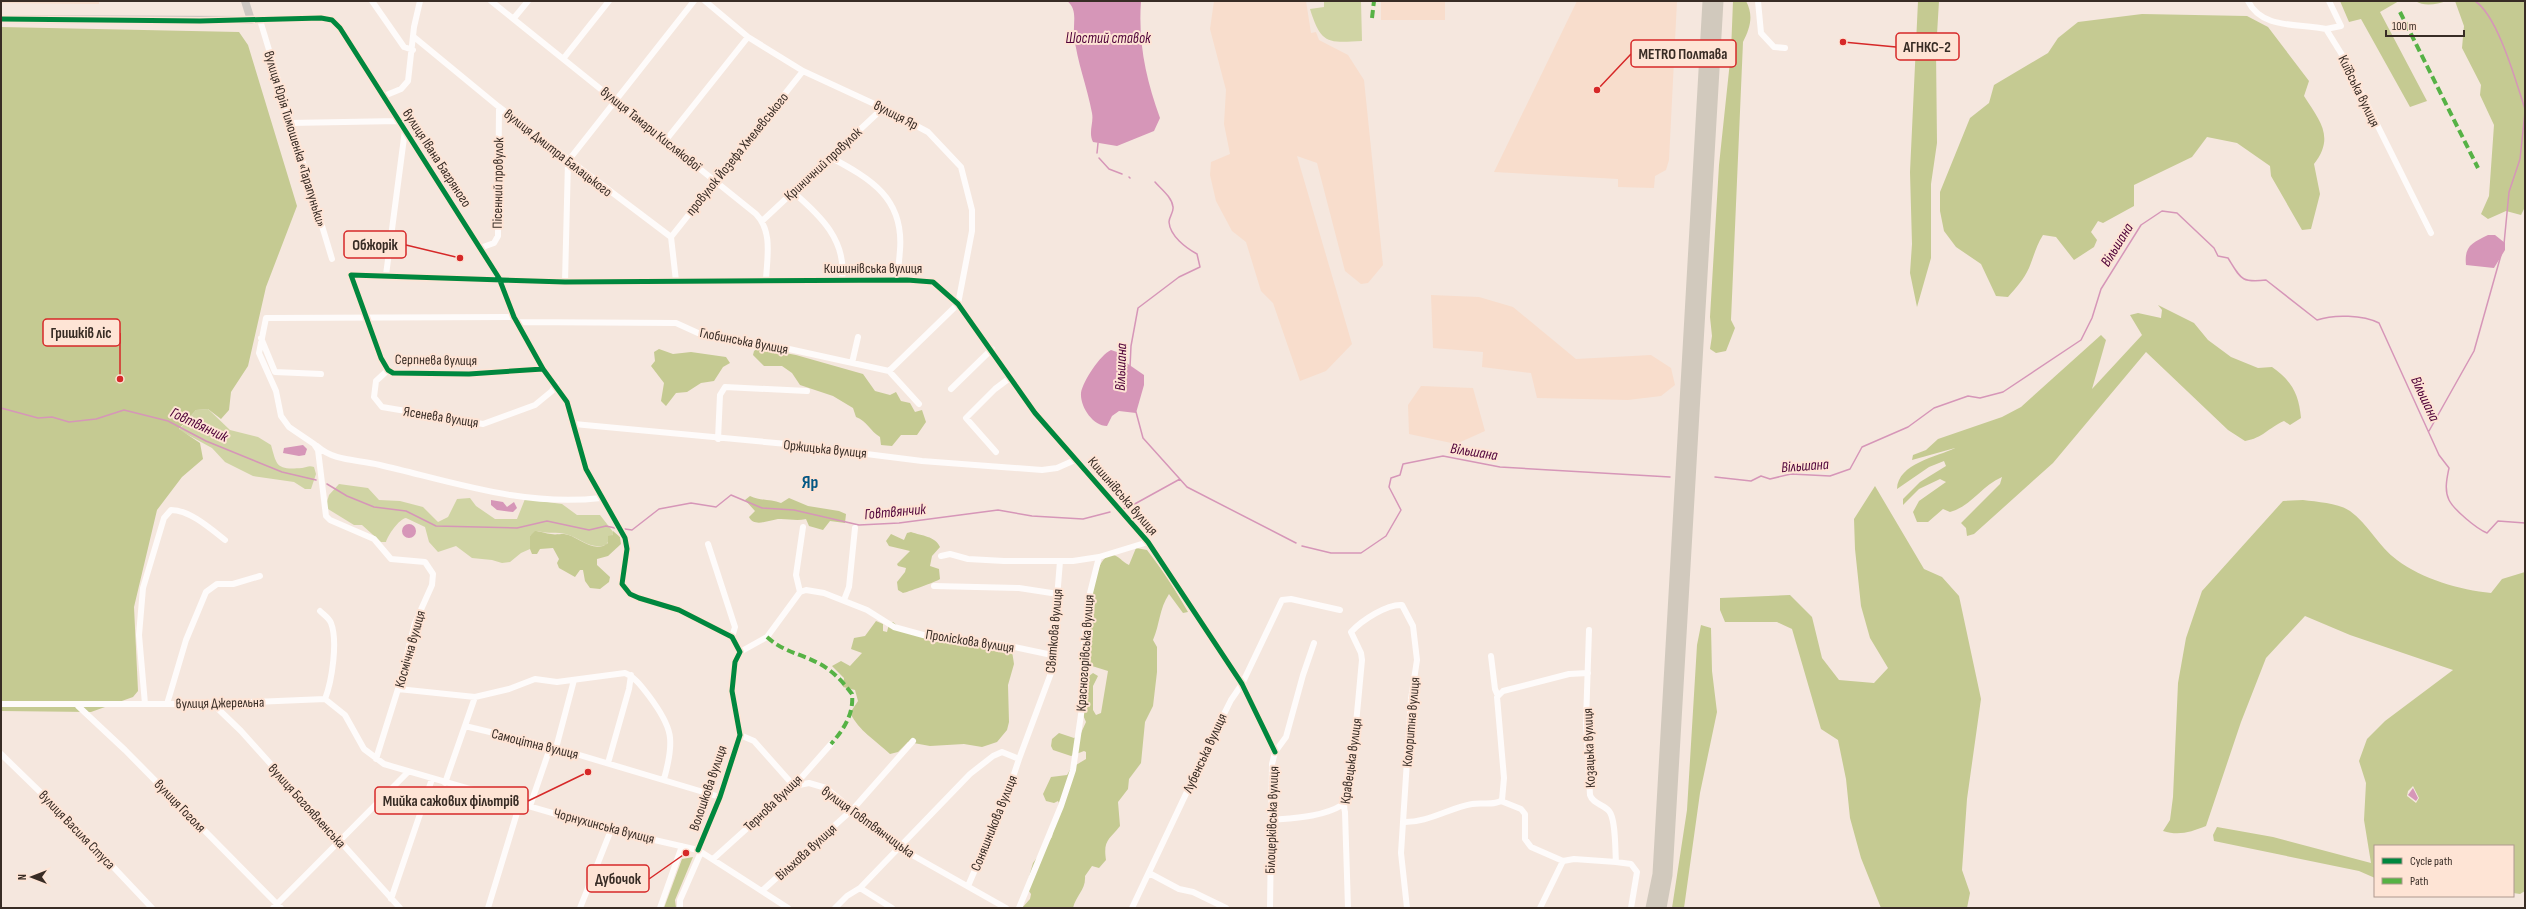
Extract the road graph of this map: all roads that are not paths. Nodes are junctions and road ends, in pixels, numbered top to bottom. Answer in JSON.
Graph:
{"nodes":[{"id":1,"x":372,"y":1,"type":"edge"},
{"id":2,"x":420,"y":1,"type":"edge"},
{"id":3,"x":491,"y":1,"type":"edge"},
{"id":4,"x":528,"y":1,"type":"edge"},
{"id":5,"x":609,"y":1,"type":"edge"},
{"id":6,"x":694,"y":1,"type":"edge"},
{"id":7,"x":705,"y":1,"type":"edge"},
{"id":8,"x":1708,"y":1,"type":"edge"},
{"id":9,"x":1718,"y":1,"type":"edge"},
{"id":10,"x":1758,"y":1,"type":"edge"},
{"id":11,"x":2248,"y":1,"type":"edge"},
{"id":12,"x":2329,"y":1,"type":"edge"},
{"id":13,"x":245,"y":3,"type":"edge"},
{"id":14,"x":514,"y":18,"type":"junction"},
{"id":15,"x":1,"y":19,"type":"edge"},
{"id":16,"x":238,"y":20,"type":"junction"},
{"id":17,"x":250,"y":20,"type":"junction"},
{"id":18,"x":260,"y":20,"type":"junction"},
{"id":19,"x":2326,"y":28,"type":"junction"},
{"id":20,"x":748,"y":36,"type":"junction"},
{"id":21,"x":414,"y":37,"type":"junction"},
{"id":22,"x":1785,"y":48,"type":"dead end"},
{"id":23,"x":413,"y":50,"type":"junction"},
{"id":24,"x":563,"y":59,"type":"junction"},
{"id":25,"x":803,"y":71,"type":"junction"},
{"id":26,"x":384,"y":96,"type":"junction"},
{"id":27,"x":616,"y":100,"type":"junction"},
{"id":28,"x":499,"y":107,"type":"junction"},
{"id":29,"x":883,"y":108,"type":"junction"},
{"id":30,"x":398,"y":121,"type":"junction"},
{"id":31,"x":290,"y":123,"type":"junction"},
{"id":32,"x":405,"y":130,"type":"junction"},
{"id":33,"x":666,"y":140,"type":"junction"},
{"id":34,"x":830,"y":157,"type":"junction"},
{"id":35,"x":568,"y":161,"type":"junction"},
{"id":36,"x":714,"y":180,"type":"junction"},
{"id":37,"x":793,"y":192,"type":"junction"},
{"id":38,"x":762,"y":221,"type":"junction"},
{"id":39,"x":2431,"y":233,"type":"dead end"},
{"id":40,"x":671,"y":237,"type":"junction"},
{"id":41,"x":480,"y":248,"type":"junction"},
{"id":42,"x":332,"y":259,"type":"dead end"},
{"id":43,"x":351,"y":275,"type":"joint"},
{"id":44,"x":386,"y":275,"type":"junction"},
{"id":45,"x":499,"y":278,"type":"junction"},
{"id":46,"x":766,"y":280,"type":"junction"},
{"id":47,"x":842,"y":280,"type":"junction"},
{"id":48,"x":895,"y":280,"type":"junction"},
{"id":49,"x":676,"y":281,"type":"junction"},
{"id":50,"x":565,"y":282,"type":"junction"},
{"id":51,"x":958,"y":304,"type":"junction"},
{"id":52,"x":365,"y":316,"type":"junction"},
{"id":53,"x":515,"y":319,"type":"junction"},
{"id":54,"x":858,"y":337,"type":"dead end"},
{"id":55,"x":261,"y":338,"type":"junction"},
{"id":56,"x":992,"y":349,"type":"junction"},
{"id":57,"x":852,"y":363,"type":"junction"},
{"id":58,"x":388,"y":370,"type":"junction"},
{"id":59,"x":543,"y":370,"type":"junction"},
{"id":60,"x":889,"y":371,"type":"junction"},
{"id":61,"x":321,"y":374,"type":"dead end"},
{"id":62,"x":1011,"y":377,"type":"junction"},
{"id":63,"x":556,"y":384,"type":"junction"},
{"id":64,"x":951,"y":389,"type":"dead end"},
{"id":65,"x":807,"y":391,"type":"dead end"},
{"id":66,"x":919,"y":404,"type":"dead end"},
{"id":67,"x":574,"y":424,"type":"junction"},
{"id":68,"x":718,"y":439,"type":"junction"},
{"id":69,"x":314,"y":444,"type":"junction"},
{"id":70,"x":996,"y":452,"type":"dead end"},
{"id":71,"x":1075,"y":460,"type":"junction"},
{"id":72,"x":601,"y":498,"type":"junction"},
{"id":73,"x":803,"y":527,"type":"dead end"},
{"id":74,"x":855,"y":528,"type":"dead end"},
{"id":75,"x":224,"y":540,"type":"dead end"},
{"id":76,"x":1148,"y":542,"type":"junction"},
{"id":77,"x":708,"y":544,"type":"dead end"},
{"id":78,"x":941,"y":556,"type":"dead end"},
{"id":79,"x":1099,"y":557,"type":"junction"},
{"id":80,"x":1060,"y":561,"type":"junction"},
{"id":81,"x":260,"y":576,"type":"dead end"},
{"id":82,"x":934,"y":586,"type":"dead end"},
{"id":83,"x":800,"y":592,"type":"junction"},
{"id":84,"x":1058,"y":594,"type":"junction"},
{"id":85,"x":844,"y":600,"type":"junction"},
{"id":86,"x":1340,"y":610,"type":"dead end"},
{"id":87,"x":320,"y":611,"type":"dead end"},
{"id":88,"x":1589,"y":630,"type":"dead end"},
{"id":89,"x":732,"y":637,"type":"junction"},
{"id":90,"x":1355,"y":639,"type":"joint"},
{"id":91,"x":1314,"y":644,"type":"dead end"},
{"id":92,"x":740,"y":652,"type":"junction"},
{"id":93,"x":1052,"y":655,"type":"junction"},
{"id":94,"x":1491,"y":656,"type":"dead end"},
{"id":95,"x":1588,"y":673,"type":"junction"},
{"id":96,"x":631,"y":676,"type":"junction"},
{"id":97,"x":574,"y":680,"type":"junction"},
{"id":98,"x":1242,"y":684,"type":"junction"},
{"id":99,"x":398,"y":689,"type":"junction"},
{"id":100,"x":1498,"y":696,"type":"junction"},
{"id":101,"x":475,"y":697,"type":"junction"},
{"id":102,"x":325,"y":699,"type":"junction"},
{"id":103,"x":1,"y":704,"type":"edge"},
{"id":104,"x":145,"y":704,"type":"junction"},
{"id":105,"x":167,"y":704,"type":"junction"},
{"id":106,"x":214,"y":704,"type":"junction"},
{"id":107,"x":78,"y":706,"type":"junction"},
{"id":108,"x":464,"y":726,"type":"junction"},
{"id":109,"x":740,"y":734,"type":"junction"},
{"id":110,"x":913,"y":741,"type":"dead end"},
{"id":111,"x":831,"y":744,"type":"dead end"},
{"id":112,"x":553,"y":748,"type":"junction"},
{"id":113,"x":1275,"y":752,"type":"junction"},
{"id":114,"x":1,"y":754,"type":"edge"},
{"id":115,"x":376,"y":759,"type":"junction"},
{"id":116,"x":1020,"y":759,"type":"junction"},
{"id":117,"x":608,"y":763,"type":"junction"},
{"id":118,"x":408,"y":772,"type":"junction"},
{"id":119,"x":664,"y":778,"type":"junction"},
{"id":120,"x":432,"y":779,"type":"junction"},
{"id":121,"x":445,"y":783,"type":"junction"},
{"id":122,"x":794,"y":786,"type":"junction"},
{"id":123,"x":720,"y":797,"type":"junction"},
{"id":124,"x":1501,"y":801,"type":"junction"},
{"id":125,"x":520,"y":803,"type":"junction"},
{"id":126,"x":1342,"y":805,"type":"junction"},
{"id":127,"x":530,"y":806,"type":"junction"},
{"id":128,"x":853,"y":809,"type":"junction"},
{"id":129,"x":1271,"y":820,"type":"junction"},
{"id":130,"x":1403,"y":822,"type":"junction"},
{"id":131,"x":611,"y":830,"type":"junction"},
{"id":132,"x":340,"y":842,"type":"junction"},
{"id":133,"x":682,"y":846,"type":"junction"},
{"id":134,"x":898,"y":847,"type":"junction"},
{"id":135,"x":700,"y":851,"type":"junction"},
{"id":136,"x":713,"y":858,"type":"junction"},
{"id":137,"x":1563,"y":861,"type":"junction"},
{"id":138,"x":1616,"y":862,"type":"junction"},
{"id":139,"x":1149,"y":873,"type":"junction"},
{"id":140,"x":968,"y":886,"type":"junction"},
{"id":141,"x":860,"y":888,"type":"junction"},
{"id":142,"x":763,"y":890,"type":"junction"},
{"id":143,"x":391,"y":899,"type":"junction"},
{"id":144,"x":277,"y":907,"type":"edge"},
{"id":145,"x":152,"y":908,"type":"edge"},
{"id":146,"x":400,"y":908,"type":"edge"},
{"id":147,"x":488,"y":908,"type":"edge"},
{"id":148,"x":580,"y":908,"type":"edge"},
{"id":149,"x":660,"y":908,"type":"edge"},
{"id":150,"x":680,"y":908,"type":"edge"},
{"id":151,"x":788,"y":908,"type":"edge"},
{"id":152,"x":835,"y":908,"type":"edge"},
{"id":153,"x":892,"y":908,"type":"edge"},
{"id":154,"x":1006,"y":908,"type":"edge"},
{"id":155,"x":1019,"y":908,"type":"edge"},
{"id":156,"x":1132,"y":908,"type":"edge"},
{"id":157,"x":1226,"y":908,"type":"edge"},
{"id":158,"x":1270,"y":908,"type":"edge"},
{"id":159,"x":1348,"y":908,"type":"edge"},
{"id":160,"x":1407,"y":908,"type":"edge"},
{"id":161,"x":1540,"y":908,"type":"edge"},
{"id":162,"x":1631,"y":908,"type":"edge"},
{"id":163,"x":1651,"y":908,"type":"edge"},
{"id":164,"x":1661,"y":908,"type":"edge"}],
"edges":[{"from":1,"to":23,"type":"street"},
{"from":2,"to":21,"type":"street"},
{"from":3,"to":14,"type":"street","name":"вулиця Тамари Кислякової"},
{"from":4,"to":14,"type":"street"},
{"from":5,"to":24,"type":"street"},
{"from":6,"to":27,"type":"street"},
{"from":7,"to":20,"type":"street","name":"вулиця Яр"},
{"from":8,"to":163,"type":"highway"},
{"from":9,"to":164,"type":"highway"},
{"from":10,"to":22,"type":"street"},
{"from":11,"to":19,"type":"street"},
{"from":12,"to":19,"type":"street"},
{"from":13,"to":16,"type":"street"},
{"from":13,"to":17,"type":"street"},
{"from":14,"to":24,"type":"street","name":"вулиця Тамари Кислякової"},
{"from":15,"to":16,"type":"street"},
{"from":16,"to":17,"type":"street"},
{"from":17,"to":18,"type":"street","name":"вулиця Івана Багряного"},
{"from":18,"to":26,"type":"street","name":"вулиця Івана Багряного"},
{"from":18,"to":31,"type":"street","name":"вулиця Юрія Тимошенка «Тарапуньки»"},
{"from":19,"to":39,"type":"street","name":"Київська вулиця"},
{"from":20,"to":25,"type":"street","name":"вулиця Яр"},
{"from":20,"to":33,"type":"street"},
{"from":21,"to":23,"type":"street"},
{"from":21,"to":28,"type":"street","name":"вулиця Дмитра Балацького"},
{"from":23,"to":26,"type":"street"},
{"from":24,"to":27,"type":"street","name":"вулиця Тамари Кислякової"},
{"from":25,"to":29,"type":"street","name":"вулиця Яр"},
{"from":25,"to":36,"type":"street","name":"провулок Йозефа Хмелевського"},
{"from":26,"to":30,"type":"street","name":"вулиця Івана Багряного"},
{"from":27,"to":33,"type":"street","name":"вулиця Тамари Кислякової"},
{"from":27,"to":35,"type":"street"},
{"from":28,"to":35,"type":"street","name":"вулиця Дмитра Балацького"},
{"from":28,"to":41,"type":"street","name":"Пісенний провулок"},
{"from":29,"to":34,"type":"street","name":"Криничний провулок"},
{"from":29,"to":51,"type":"street","name":"вулиця Яр"},
{"from":30,"to":31,"type":"street"},
{"from":30,"to":32,"type":"street","name":"вулиця Івана Багряного"},
{"from":31,"to":42,"type":"street","name":"вулиця Юрія Тимошенка «Тарапуньки»"},
{"from":32,"to":41,"type":"street","name":"вулиця Івана Багряного"},
{"from":32,"to":44,"type":"street"},
{"from":33,"to":36,"type":"street","name":"вулиця Тамари Кислякової"},
{"from":34,"to":37,"type":"street","name":"Криничний провулок"},
{"from":34,"to":48,"type":"street"},
{"from":35,"to":40,"type":"street","name":"вулиця Дмитра Балацького"},
{"from":35,"to":50,"type":"street"},
{"from":36,"to":38,"type":"street","name":"вулиця Тамари Кислякової"},
{"from":36,"to":40,"type":"street","name":"провулок Йозефа Хмелевського"},
{"from":37,"to":38,"type":"street","name":"Криничний провулок"},
{"from":37,"to":47,"type":"street"},
{"from":38,"to":46,"type":"street"},
{"from":40,"to":49,"type":"street"},
{"from":41,"to":45,"type":"street","name":"вулиця Івана Багряного"},
{"from":43,"to":44,"type":"street","name":"Кишинівська вулиця"},
{"from":43,"to":52,"type":"street","name":"Серпнева вулиця"},
{"from":44,"to":45,"type":"street","name":"Кишинівська вулиця"},
{"from":45,"to":50,"type":"street","name":"Кишинівська вулиця"},
{"from":45,"to":53,"type":"street","name":"вулиця Івана Багряного"},
{"from":46,"to":47,"type":"street","name":"Кишинівська вулиця"},
{"from":46,"to":49,"type":"street","name":"Кишинівська вулиця"},
{"from":47,"to":48,"type":"street","name":"Кишинівська вулиця"},
{"from":48,"to":51,"type":"street","name":"Кишинівська вулиця"},
{"from":49,"to":50,"type":"street","name":"Кишинівська вулиця"},
{"from":51,"to":56,"type":"street","name":"Кишинівська вулиця"},
{"from":51,"to":60,"type":"street"},
{"from":52,"to":53,"type":"street","name":"Глобинська вулиця"},
{"from":52,"to":55,"type":"street","name":"Глобинська вулиця"},
{"from":52,"to":58,"type":"street","name":"Серпнева вулиця"},
{"from":53,"to":57,"type":"street","name":"Глобинська вулиця"},
{"from":53,"to":59,"type":"street","name":"вулиця Івана Багряного"},
{"from":54,"to":57,"type":"street"},
{"from":55,"to":61,"type":"street"},
{"from":55,"to":69,"type":"street"},
{"from":56,"to":62,"type":"street","name":"Кишинівська вулиця"},
{"from":56,"to":64,"type":"street"},
{"from":57,"to":60,"type":"street","name":"Глобинська вулиця"},
{"from":58,"to":59,"type":"street","name":"Серпнева вулиця"},
{"from":58,"to":63,"type":"street","name":"Ясенева вулиця"},
{"from":59,"to":63,"type":"street","name":"вулиця Івана Багряного"},
{"from":60,"to":66,"type":"street"},
{"from":62,"to":70,"type":"street"},
{"from":62,"to":71,"type":"street","name":"Кишинівська вулиця"},
{"from":63,"to":67,"type":"street"},
{"from":65,"to":68,"type":"street"},
{"from":67,"to":68,"type":"street","name":"Оржицька вулиця"},
{"from":67,"to":72,"type":"street"},
{"from":68,"to":71,"type":"street","name":"Оржицька вулиця"},
{"from":69,"to":72,"type":"street"},
{"from":69,"to":99,"type":"street","name":"Космічна вулиця"},
{"from":71,"to":76,"type":"street","name":"Кишинівська вулиця"},
{"from":72,"to":89,"type":"street"},
{"from":73,"to":83,"type":"street"},
{"from":74,"to":85,"type":"street"},
{"from":75,"to":104,"type":"street"},
{"from":76,"to":79,"type":"street"},
{"from":76,"to":98,"type":"street","name":"Кишинівська вулиця"},
{"from":77,"to":89,"type":"street"},
{"from":78,"to":80,"type":"street"},
{"from":79,"to":80,"type":"street"},
{"from":79,"to":155,"type":"street","name":"Красногорівська вулиця"},
{"from":80,"to":84,"type":"street","name":"Святкова вулиця"},
{"from":81,"to":105,"type":"street"},
{"from":82,"to":84,"type":"street"},
{"from":83,"to":85,"type":"street","name":"Проліскова вулиця"},
{"from":83,"to":92,"type":"street"},
{"from":84,"to":93,"type":"street","name":"Святкова вулиця"},
{"from":85,"to":93,"type":"street","name":"Проліскова вулиця"},
{"from":86,"to":98,"type":"street","name":"Лубенська вулиця"},
{"from":87,"to":102,"type":"street"},
{"from":88,"to":95,"type":"street","name":"Козацька вулиця"},
{"from":89,"to":92,"type":"street"},
{"from":90,"to":126,"type":"street","name":"Кравецька вулиця"},
{"from":90,"to":130,"type":"street","name":"Колоритна вулиця"},
{"from":91,"to":113,"type":"street","name":"Білоцерківська вулиця"},
{"from":92,"to":109,"type":"street"},
{"from":93,"to":116,"type":"street","name":"Святкова вулиця"},
{"from":94,"to":100,"type":"street"},
{"from":95,"to":100,"type":"street"},
{"from":95,"to":138,"type":"street","name":"Козацька вулиця"},
{"from":96,"to":97,"type":"street"},
{"from":96,"to":117,"type":"street"},
{"from":96,"to":119,"type":"street"},
{"from":97,"to":101,"type":"street"},
{"from":97,"to":112,"type":"street"},
{"from":98,"to":113,"type":"street","name":"Кишинівська вулиця"},
{"from":98,"to":139,"type":"street","name":"Лубенська вулиця"},
{"from":99,"to":101,"type":"street"},
{"from":99,"to":115,"type":"street","name":"Космічна вулиця"},
{"from":100,"to":124,"type":"street"},
{"from":101,"to":108,"type":"street"},
{"from":102,"to":106,"type":"street","name":"вулиця Джерельна"},
{"from":102,"to":115,"type":"street"},
{"from":103,"to":107,"type":"street","name":"вулиця Джерельна"},
{"from":104,"to":105,"type":"street","name":"вулиця Джерельна"},
{"from":104,"to":107,"type":"street","name":"вулиця Джерельна"},
{"from":105,"to":106,"type":"street","name":"вулиця Джерельна"},
{"from":106,"to":132,"type":"street","name":"вулиця Богоявленська"},
{"from":107,"to":144,"type":"street","name":"вулиця Гоголя"},
{"from":108,"to":112,"type":"street","name":"Самоцітна вулиця"},
{"from":108,"to":121,"type":"street"},
{"from":109,"to":122,"type":"street"},
{"from":109,"to":123,"type":"street","name":"Волошкова вулиця"},
{"from":110,"to":128,"type":"street","name":"Вільхова вулиця"},
{"from":111,"to":122,"type":"street","name":"Тернова вулиця"},
{"from":112,"to":117,"type":"street","name":"Самоцітна вулиця"},
{"from":112,"to":127,"type":"street"},
{"from":113,"to":129,"type":"street","name":"Білоцерківська вулиця"},
{"from":114,"to":145,"type":"street","name":"вулиця Василя Стуса"},
{"from":115,"to":118,"type":"street"},
{"from":116,"to":134,"type":"street"},
{"from":116,"to":140,"type":"street","name":"Соняшникова вулиця"},
{"from":117,"to":119,"type":"street","name":"Самоцітна вулиця"},
{"from":118,"to":120,"type":"street","name":"Чорнухинська вулиця"},
{"from":118,"to":132,"type":"street"},
{"from":119,"to":123,"type":"street","name":"Самоцітна вулиця"},
{"from":120,"to":121,"type":"street","name":"Чорнухинська вулиця"},
{"from":120,"to":143,"type":"street"},
{"from":121,"to":125,"type":"street","name":"Чорнухинська вулиця"},
{"from":122,"to":128,"type":"street","name":"вулиця Говтвянчицька"},
{"from":122,"to":136,"type":"street","name":"Тернова вулиця"},
{"from":123,"to":135,"type":"street","name":"Волошкова вулиця"},
{"from":124,"to":130,"type":"street"},
{"from":124,"to":137,"type":"street"},
{"from":125,"to":127,"type":"street","name":"Чорнухинська вулиця"},
{"from":125,"to":147,"type":"street"},
{"from":126,"to":129,"type":"street"},
{"from":126,"to":159,"type":"street","name":"Кравецька вулиця"},
{"from":127,"to":131,"type":"street","name":"Чорнухинська вулиця"},
{"from":128,"to":134,"type":"street","name":"вулиця Говтвянчицька"},
{"from":128,"to":142,"type":"street","name":"Вільхова вулиця"},
{"from":129,"to":158,"type":"street","name":"Білоцерківська вулиця"},
{"from":130,"to":160,"type":"street","name":"Колоритна вулиця"},
{"from":131,"to":133,"type":"street","name":"Чорнухинська вулиця"},
{"from":131,"to":148,"type":"street"},
{"from":132,"to":143,"type":"street","name":"вулиця Богоявленська"},
{"from":132,"to":144,"type":"street"},
{"from":133,"to":135,"type":"street","name":"Чорнухинська вулиця"},
{"from":133,"to":149,"type":"street"},
{"from":134,"to":140,"type":"street","name":"вулиця Говтвянчицька"},
{"from":134,"to":141,"type":"street"},
{"from":135,"to":136,"type":"street","name":"Чорнухинська вулиця"},
{"from":135,"to":150,"type":"street","name":"Волошкова вулиця"},
{"from":136,"to":142,"type":"street","name":"Чорнухинська вулиця"},
{"from":137,"to":138,"type":"street"},
{"from":137,"to":161,"type":"street"},
{"from":138,"to":162,"type":"street"},
{"from":139,"to":156,"type":"street","name":"Лубенська вулиця"},
{"from":139,"to":157,"type":"street"},
{"from":140,"to":154,"type":"street","name":"вулиця Говтвянчицька"},
{"from":141,"to":152,"type":"street"},
{"from":141,"to":153,"type":"street"},
{"from":142,"to":151,"type":"street","name":"Чорнухинська вулиця"},
{"from":143,"to":146,"type":"street","name":"вулиця Богоявленська"}]}
